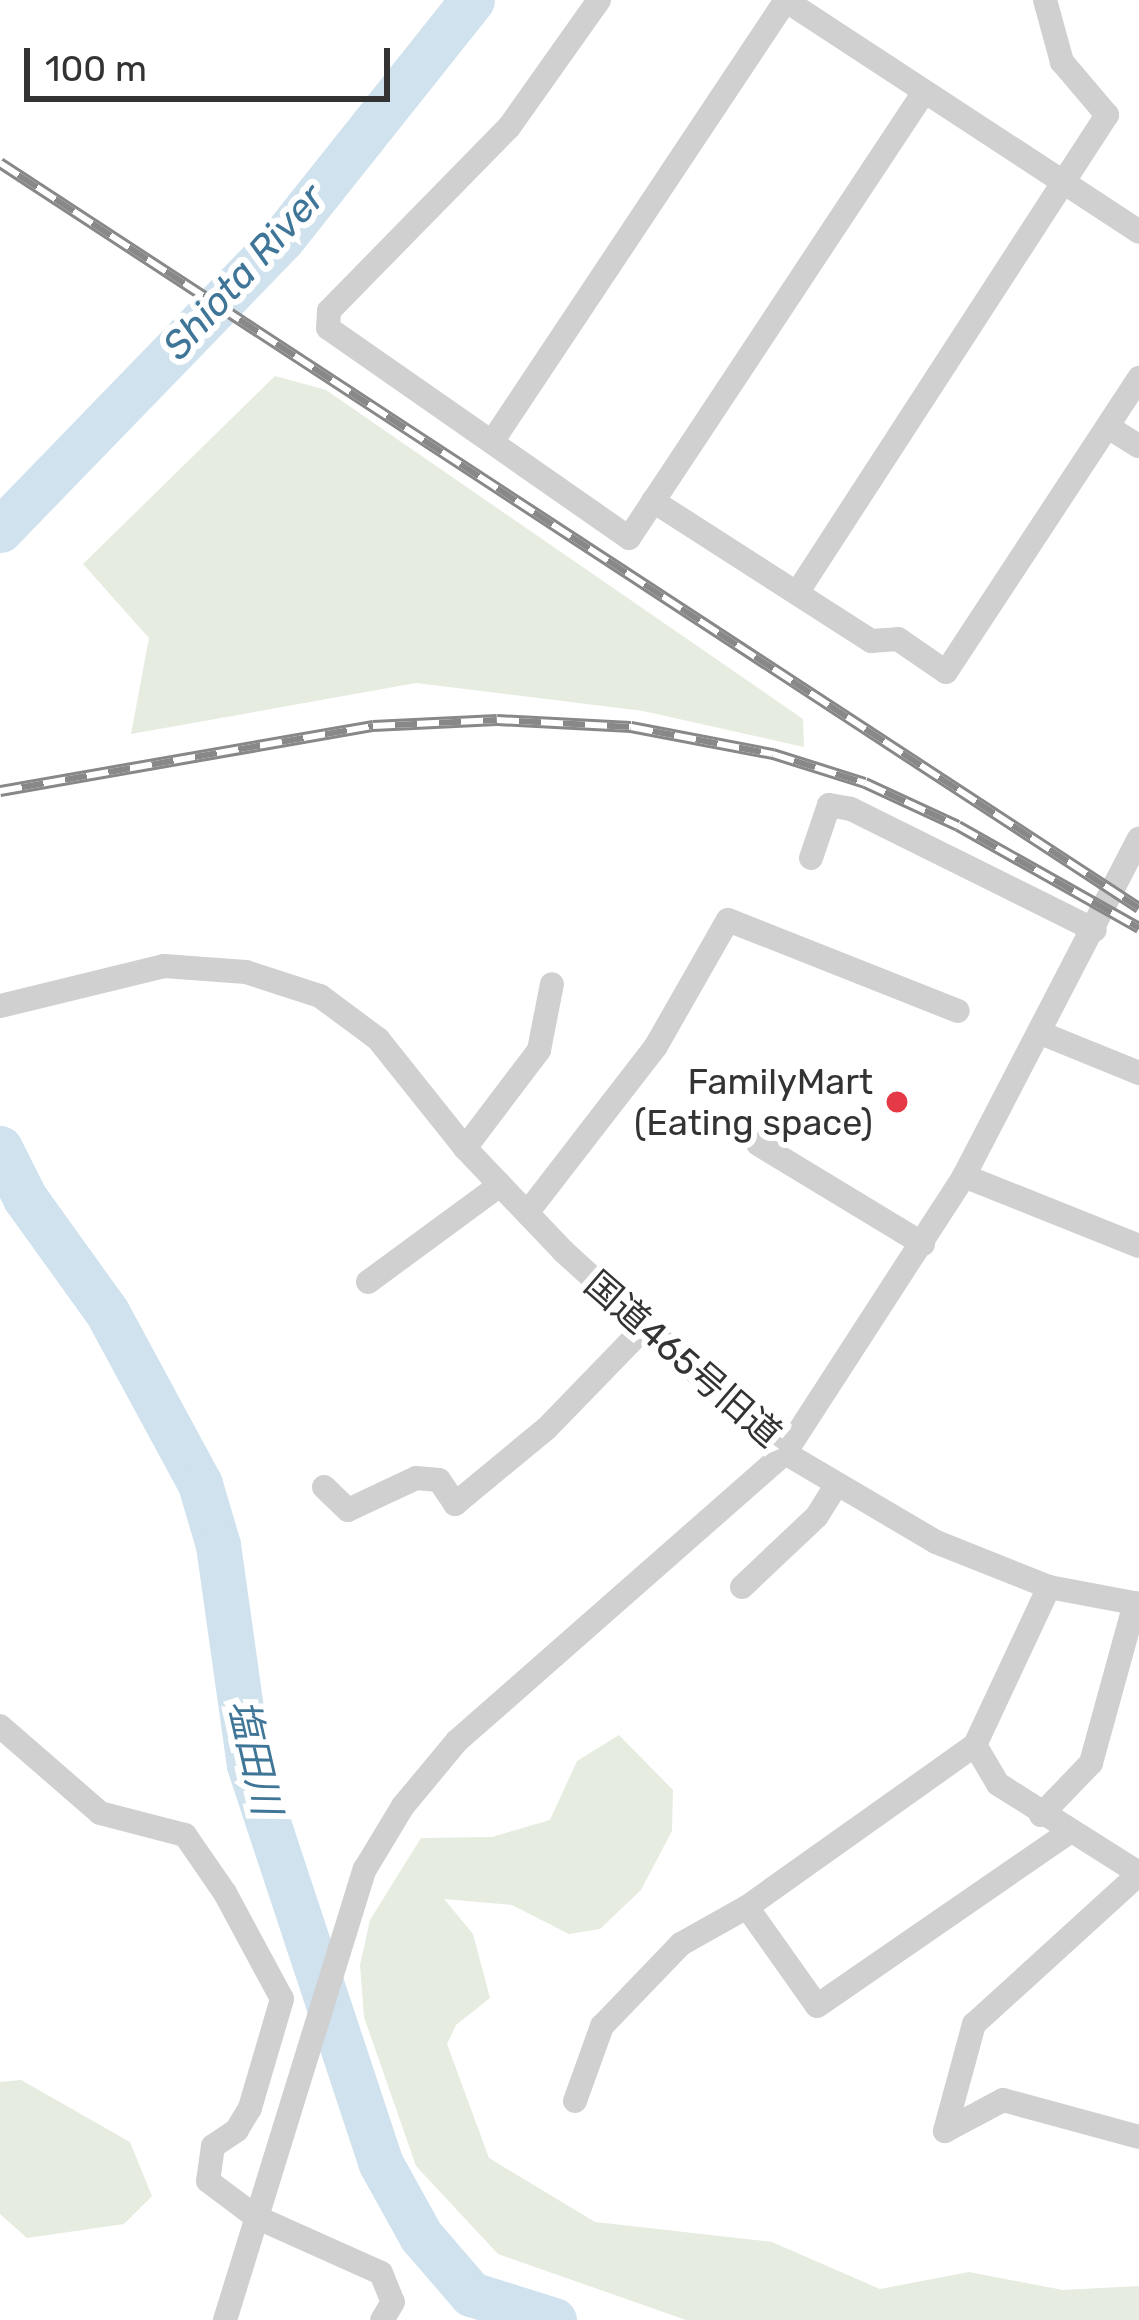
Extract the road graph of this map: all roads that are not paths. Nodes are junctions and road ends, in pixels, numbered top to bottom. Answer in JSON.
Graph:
{"nodes":[{"id":1,"x":599,"y":0,"type":"edge"},
{"id":2,"x":785,"y":0,"type":"edge"},
{"id":3,"x":1046,"y":0,"type":"edge"},
{"id":4,"x":924,"y":92,"type":"junction"},
{"id":5,"x":1062,"y":183,"type":"junction"},
{"id":6,"x":1139,"y":232,"type":"edge"},
{"id":7,"x":1139,"y":378,"type":"edge"},
{"id":8,"x":1108,"y":427,"type":"junction"},
{"id":9,"x":492,"y":442,"type":"junction"},
{"id":10,"x":1139,"y":446,"type":"edge"},
{"id":11,"x":653,"y":501,"type":"junction"},
{"id":12,"x":796,"y":593,"type":"junction"},
{"id":13,"x":1139,"y":839,"type":"edge"},
{"id":14,"x":811,"y":859,"type":"dead end"},
{"id":15,"x":1095,"y":929,"type":"junction"},
{"id":16,"x":552,"y":984,"type":"dead end"},
{"id":17,"x":0,"y":1006,"type":"edge"},
{"id":18,"x":958,"y":1011,"type":"dead end"},
{"id":19,"x":1043,"y":1034,"type":"junction"},
{"id":20,"x":1139,"y":1073,"type":"edge"},
{"id":21,"x":758,"y":1144,"type":"dead end"},
{"id":22,"x":465,"y":1148,"type":"junction"},
{"id":23,"x":964,"y":1176,"type":"junction"},
{"id":24,"x":500,"y":1185,"type":"junction"},
{"id":25,"x":527,"y":1213,"type":"junction"},
{"id":26,"x":923,"y":1244,"type":"junction"},
{"id":27,"x":1139,"y":1246,"type":"edge"},
{"id":28,"x":368,"y":1282,"type":"dead end"},
{"id":29,"x":643,"y":1329,"type":"junction"},
{"id":30,"x":785,"y":1453,"type":"junction"},
{"id":31,"x":836,"y":1486,"type":"junction"},
{"id":32,"x":324,"y":1487,"type":"dead end"},
{"id":33,"x":1049,"y":1586,"type":"junction"},
{"id":34,"x":742,"y":1587,"type":"dead end"},
{"id":35,"x":1137,"y":1604,"type":"edge"},
{"id":36,"x":0,"y":1726,"type":"edge"},
{"id":37,"x":975,"y":1744,"type":"junction"},
{"id":38,"x":1041,"y":1816,"type":"junction"},
{"id":39,"x":1068,"y":1833,"type":"junction"},
{"id":40,"x":1139,"y":1874,"type":"edge"},
{"id":41,"x":747,"y":1907,"type":"junction"},
{"id":42,"x":575,"y":2101,"type":"dead end"},
{"id":43,"x":1139,"y":2137,"type":"edge"},
{"id":44,"x":256,"y":2217,"type":"junction"},
{"id":45,"x":225,"y":2320,"type":"edge"},
{"id":46,"x":382,"y":2320,"type":"edge"}],
"edges":[{"from":1,"to":9,"type":"street"},
{"from":2,"to":4,"type":"street"},
{"from":2,"to":9,"type":"street"},
{"from":3,"to":5,"type":"street"},
{"from":4,"to":5,"type":"street"},
{"from":4,"to":11,"type":"street"},
{"from":5,"to":6,"type":"street"},
{"from":5,"to":12,"type":"street"},
{"from":7,"to":8,"type":"street"},
{"from":8,"to":10,"type":"street"},
{"from":8,"to":12,"type":"street"},
{"from":9,"to":11,"type":"street"},
{"from":11,"to":12,"type":"street"},
{"from":13,"to":15,"type":"street","name":"国道465号旧道"},
{"from":14,"to":15,"type":"street"},
{"from":15,"to":19,"type":"street","name":"国道465号旧道"},
{"from":16,"to":22,"type":"street"},
{"from":17,"to":22,"type":"street","name":"国道465号旧道"},
{"from":18,"to":25,"type":"street"},
{"from":19,"to":20,"type":"street"},
{"from":19,"to":23,"type":"street","name":"国道465号旧道"},
{"from":21,"to":26,"type":"street"},
{"from":22,"to":24,"type":"street","name":"国道465号旧道"},
{"from":23,"to":26,"type":"street","name":"国道465号旧道"},
{"from":23,"to":27,"type":"street"},
{"from":24,"to":25,"type":"street","name":"国道465号旧道"},
{"from":24,"to":28,"type":"street"},
{"from":25,"to":29,"type":"street","name":"国道465号旧道"},
{"from":26,"to":30,"type":"street","name":"国道465号旧道"},
{"from":29,"to":30,"type":"street","name":"国道465号旧道"},
{"from":29,"to":32,"type":"street"},
{"from":30,"to":31,"type":"street"},
{"from":30,"to":44,"type":"street"},
{"from":31,"to":33,"type":"street"},
{"from":31,"to":34,"type":"street"},
{"from":33,"to":35,"type":"street"},
{"from":33,"to":37,"type":"street"},
{"from":35,"to":38,"type":"street"},
{"from":36,"to":44,"type":"street"},
{"from":37,"to":38,"type":"street"},
{"from":37,"to":41,"type":"street"},
{"from":38,"to":39,"type":"street"},
{"from":39,"to":40,"type":"street"},
{"from":39,"to":41,"type":"street"},
{"from":40,"to":43,"type":"street"},
{"from":41,"to":42,"type":"street"},
{"from":44,"to":45,"type":"street"},
{"from":44,"to":46,"type":"street"}]}
